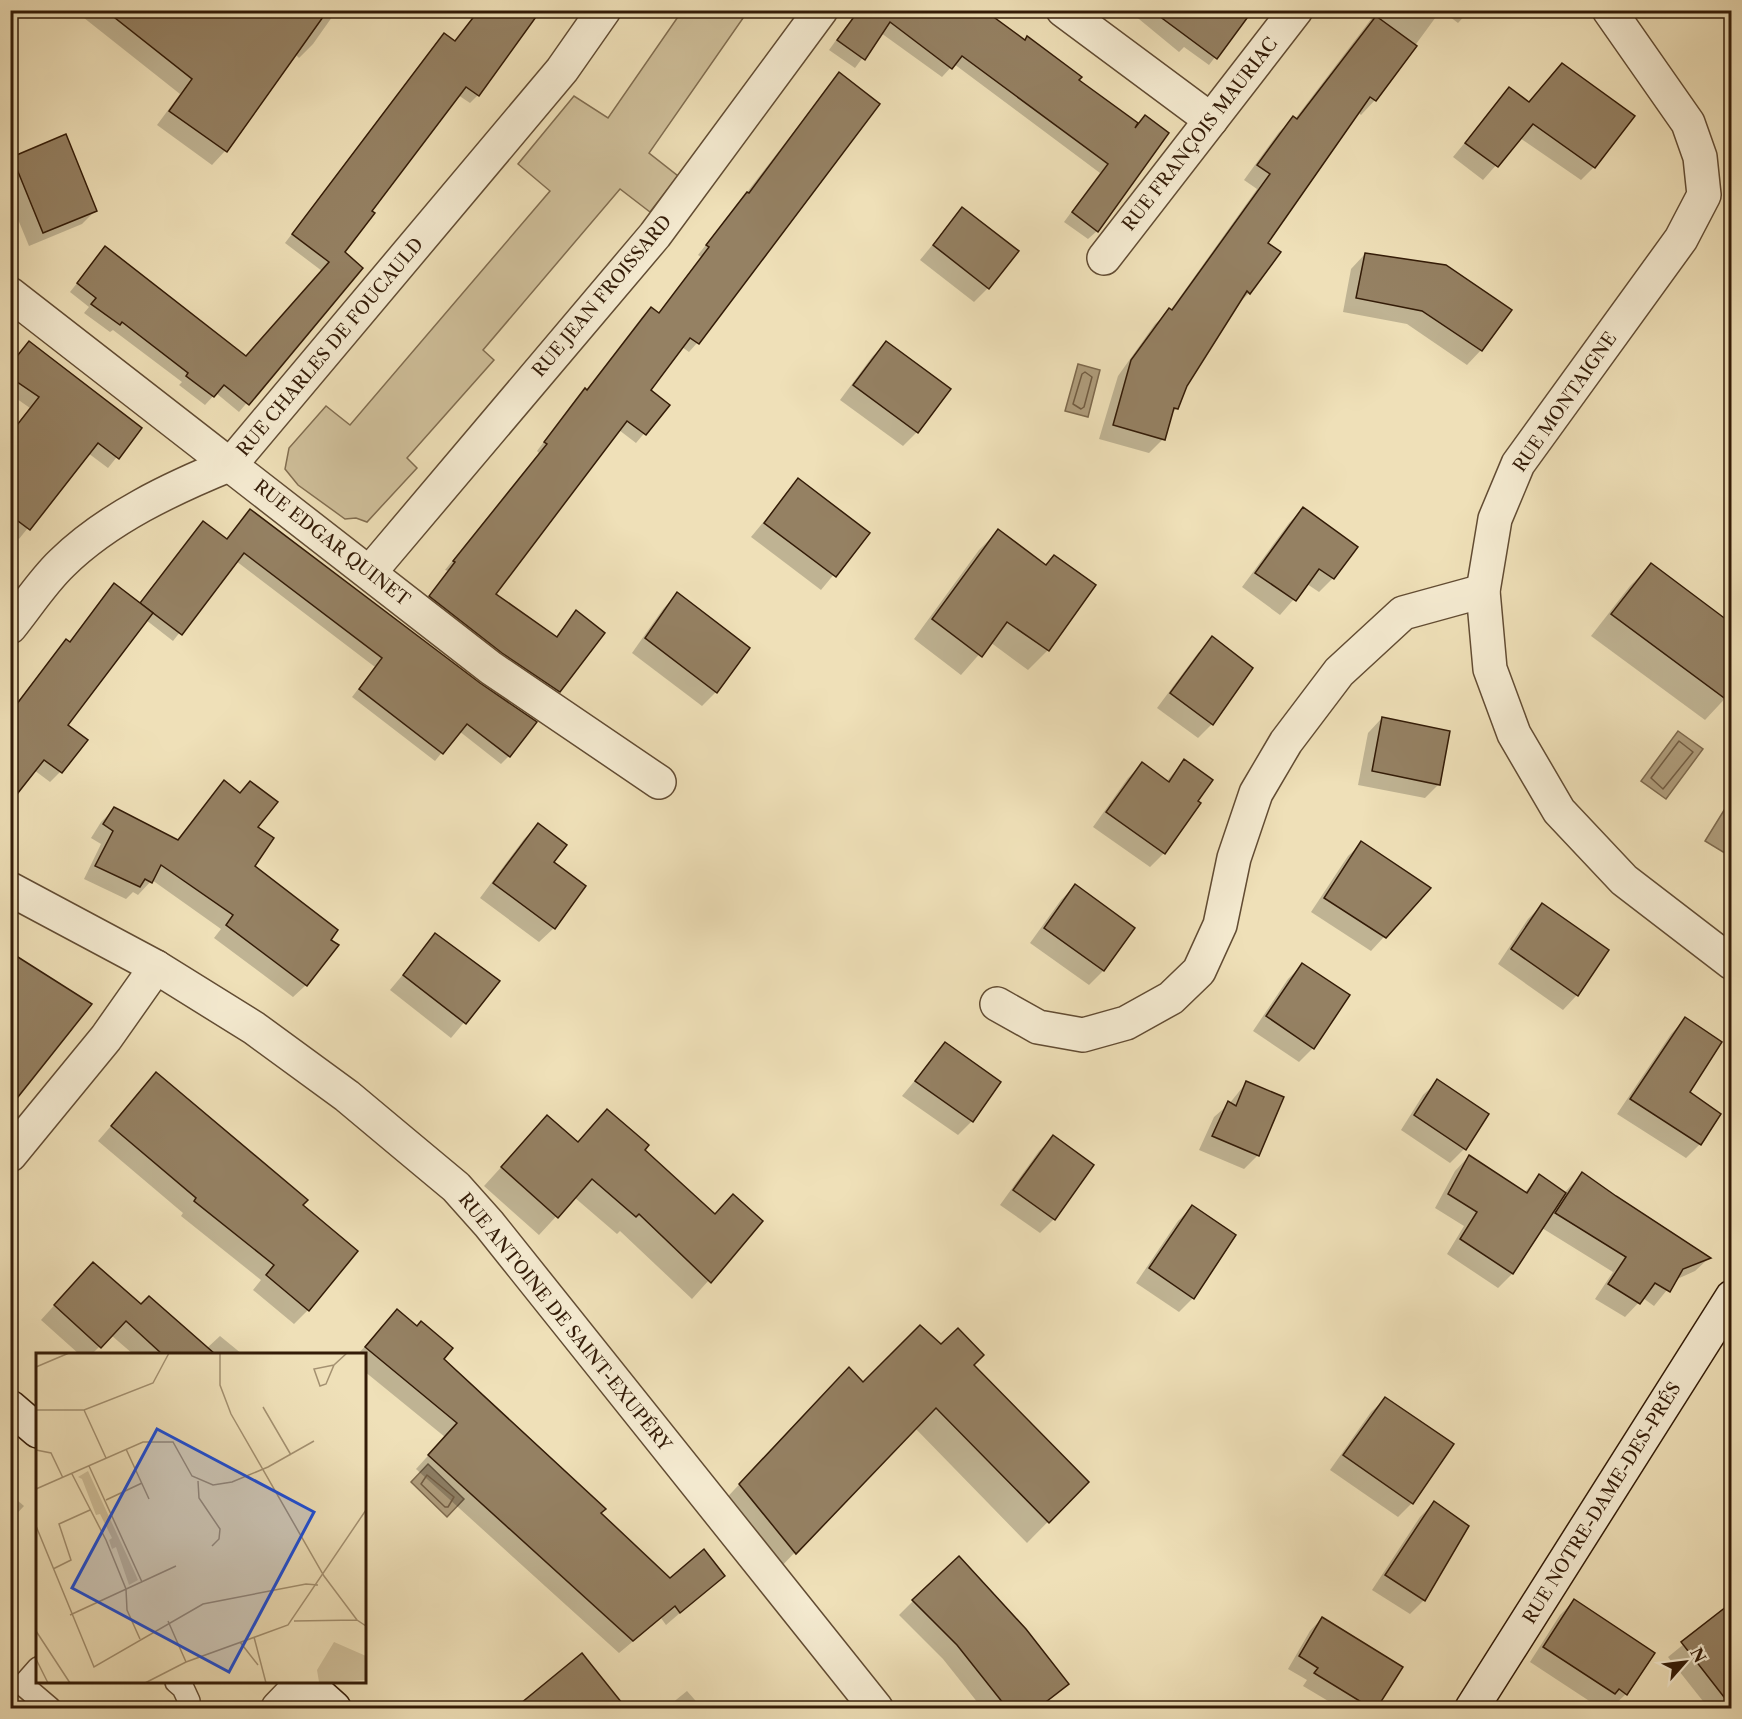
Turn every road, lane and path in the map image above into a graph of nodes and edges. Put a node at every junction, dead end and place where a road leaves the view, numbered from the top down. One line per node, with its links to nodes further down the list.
1 (604, 10): 9 (street, RUE CHARLES DE FOUCAULD)
2 (821, 10): 10 (street, RUE JEAN FROISSARD)
3 (1062, 10): 6 (street)
4 (1296, 10): 6 (street, RUE FRANÇOIS MAURIAC)
5 (1610, 10): 11 (street, RUE MONTAIGNE)
6 (1211, 120): 7 (street, RUE FRANÇOIS MAURIAC)
7 (1104, 258)
8 (10, 294): 9 (street, RUE EDGAR QUINET)
9 (231, 464): 10 (street, RUE EDGAR QUINET); 12 (street, RUE CHARLES DE FOUCAULD)
10 (370, 572): 13 (street, RUE EDGAR QUINET)
11 (1483, 591): 15 (street, RUE MONTAIGNE); 17 (street)
12 (10, 627)
13 (659, 782)
14 (10, 889): 16 (street, RUE ANTOINE DE SAINT-EXUPÉRY)
15 (1731, 963)
16 (156, 967): 18 (street); 30 (street, RUE ANTOINE DE SAINT-EXUPÉRY)
17 (997, 1004)
18 (10, 1155)
19 (1731, 1297): 31 (street, RUE NOTRE-DAME-DES-PRÉS)
20 (10, 1407): 21 (street)
21 (36, 1429)
22 (36, 1670): 26 (lane)
23 (177, 1683): 27 (lane)
24 (303, 1683): 28 (street)
25 (305, 1683): 29 (street)
26 (50, 1708)
27 (187, 1708)
28 (278, 1708)
29 (334, 1708)
30 (876, 1708)
31 (1472, 1708)

